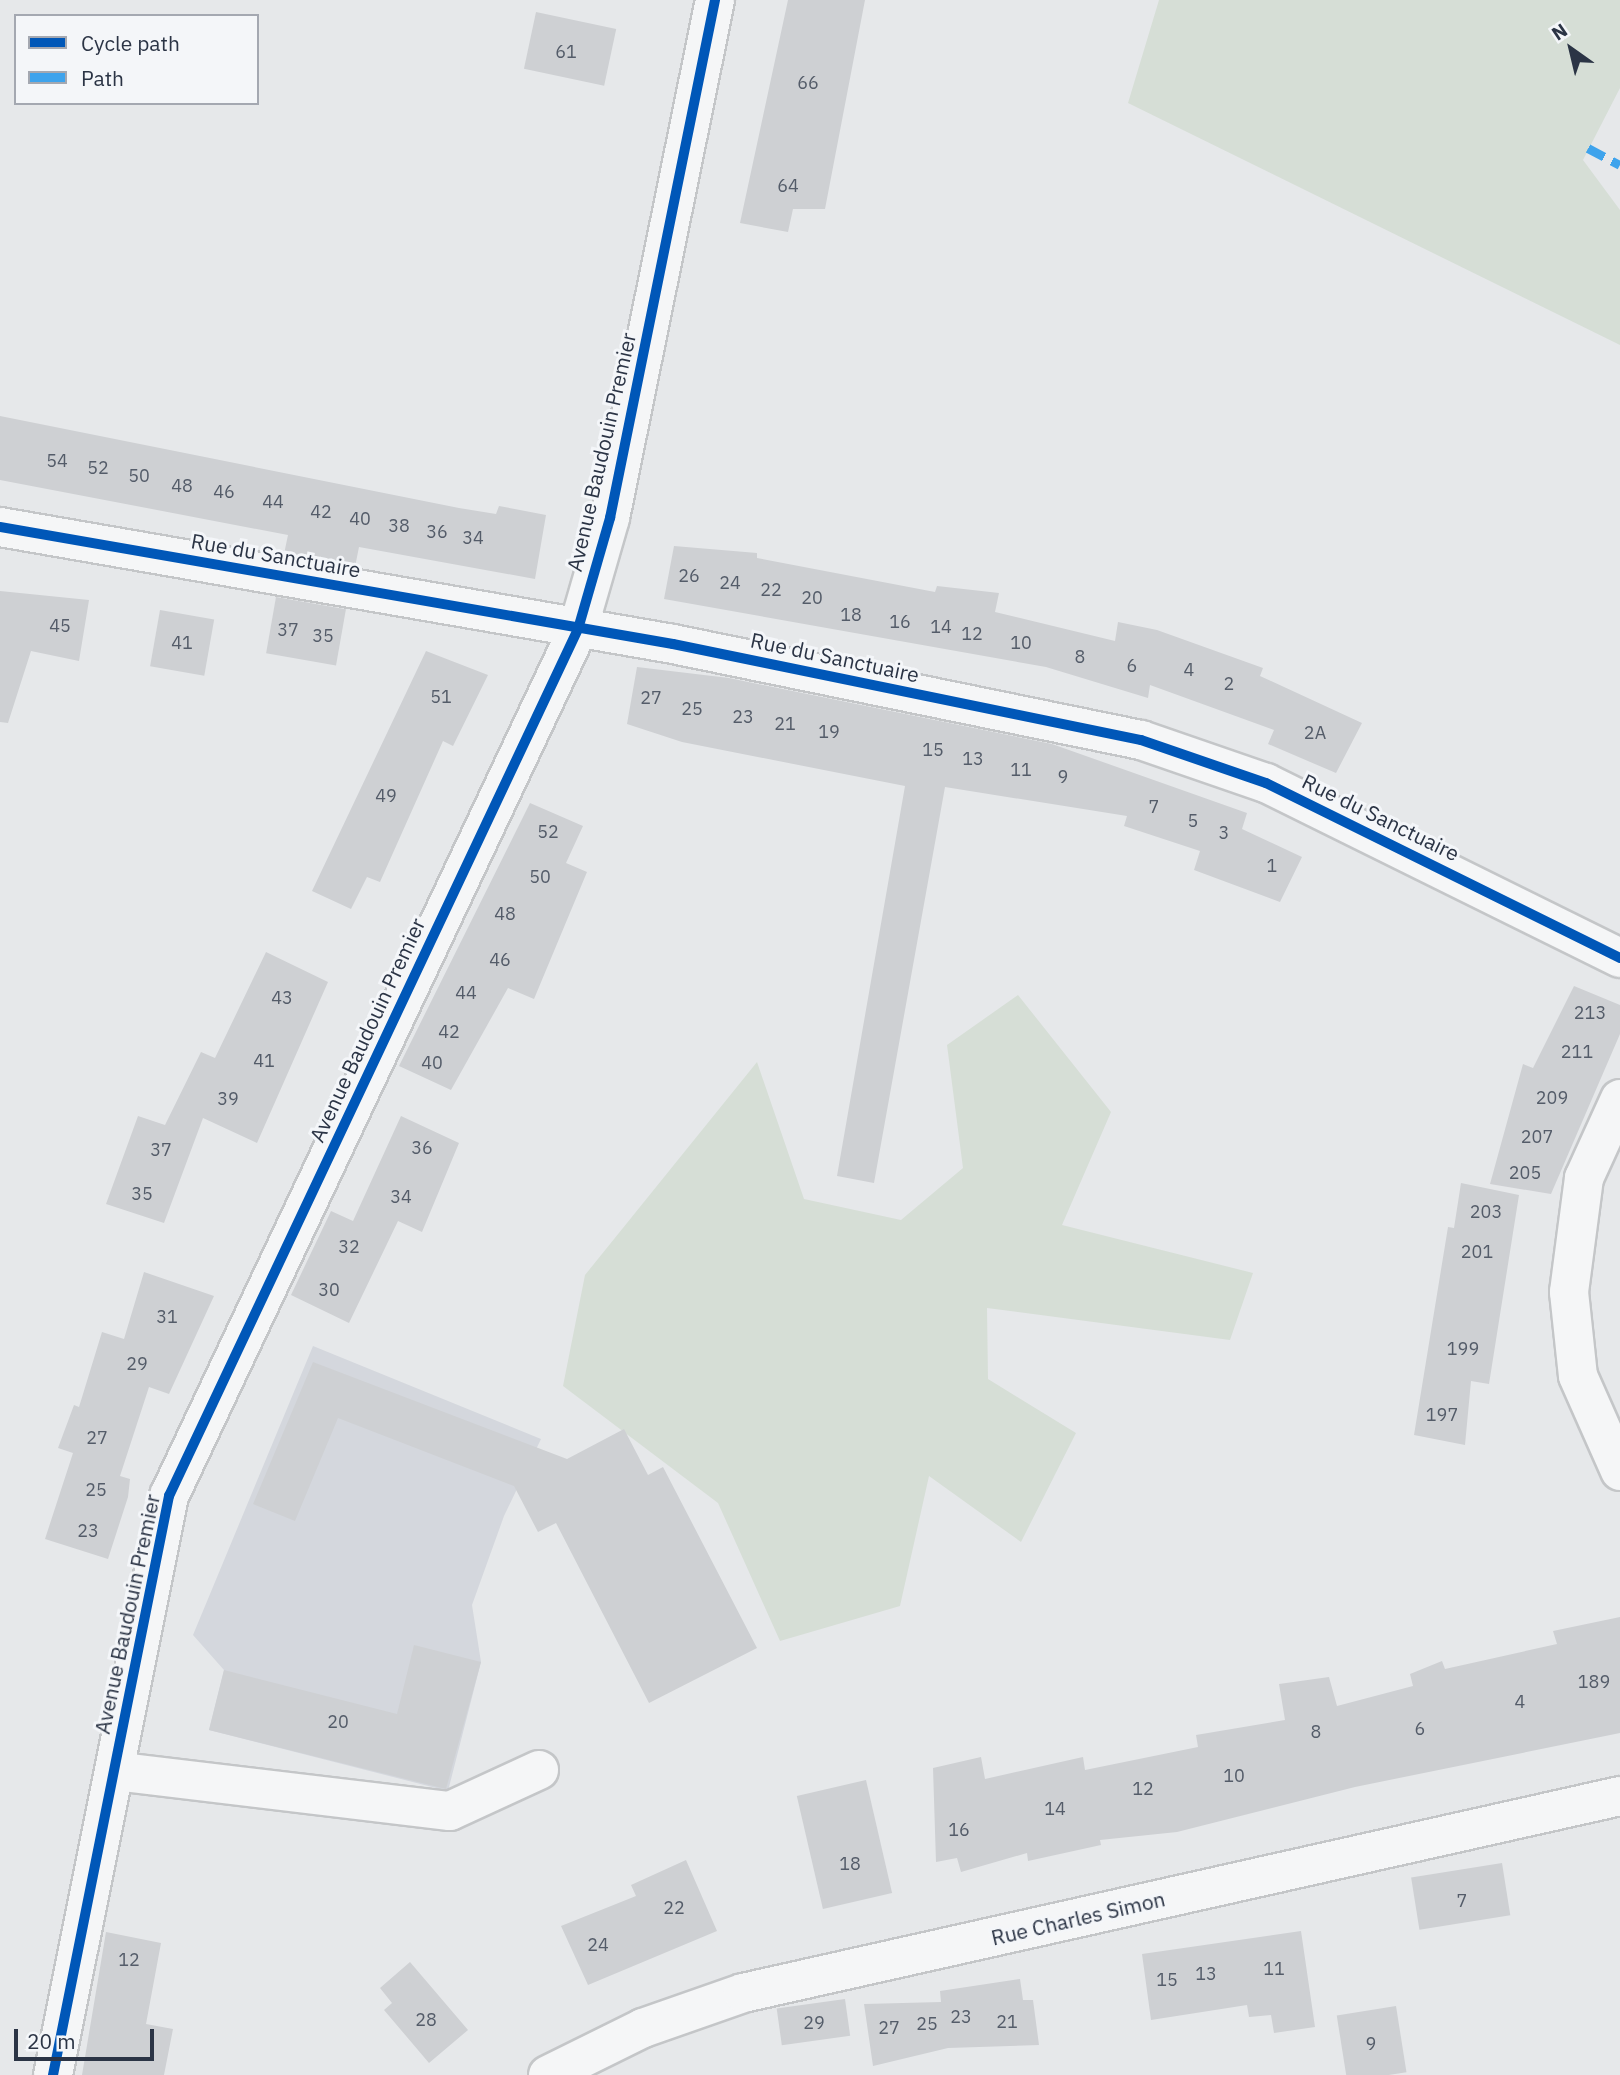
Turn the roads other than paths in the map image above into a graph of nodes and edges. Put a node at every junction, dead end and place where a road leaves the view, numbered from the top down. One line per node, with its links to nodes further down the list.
1 (715, 0): 3 (street, Avenue Baudouin Premier)
2 (0, 527): 3 (street, Rue du Sanctuaire)
3 (578, 629): 4 (street, Rue du Sanctuaire); 8 (street, Avenue Baudouin Premier)
4 (1620, 958)
5 (1620, 1099): 6 (street)
6 (1620, 1471)
7 (538, 1770): 8 (street)
8 (114, 1771): 10 (street, Avenue Baudouin Premier)
9 (1620, 1796): 11 (street, Rue Charles Simon)
10 (53, 2075)
11 (548, 2075)

